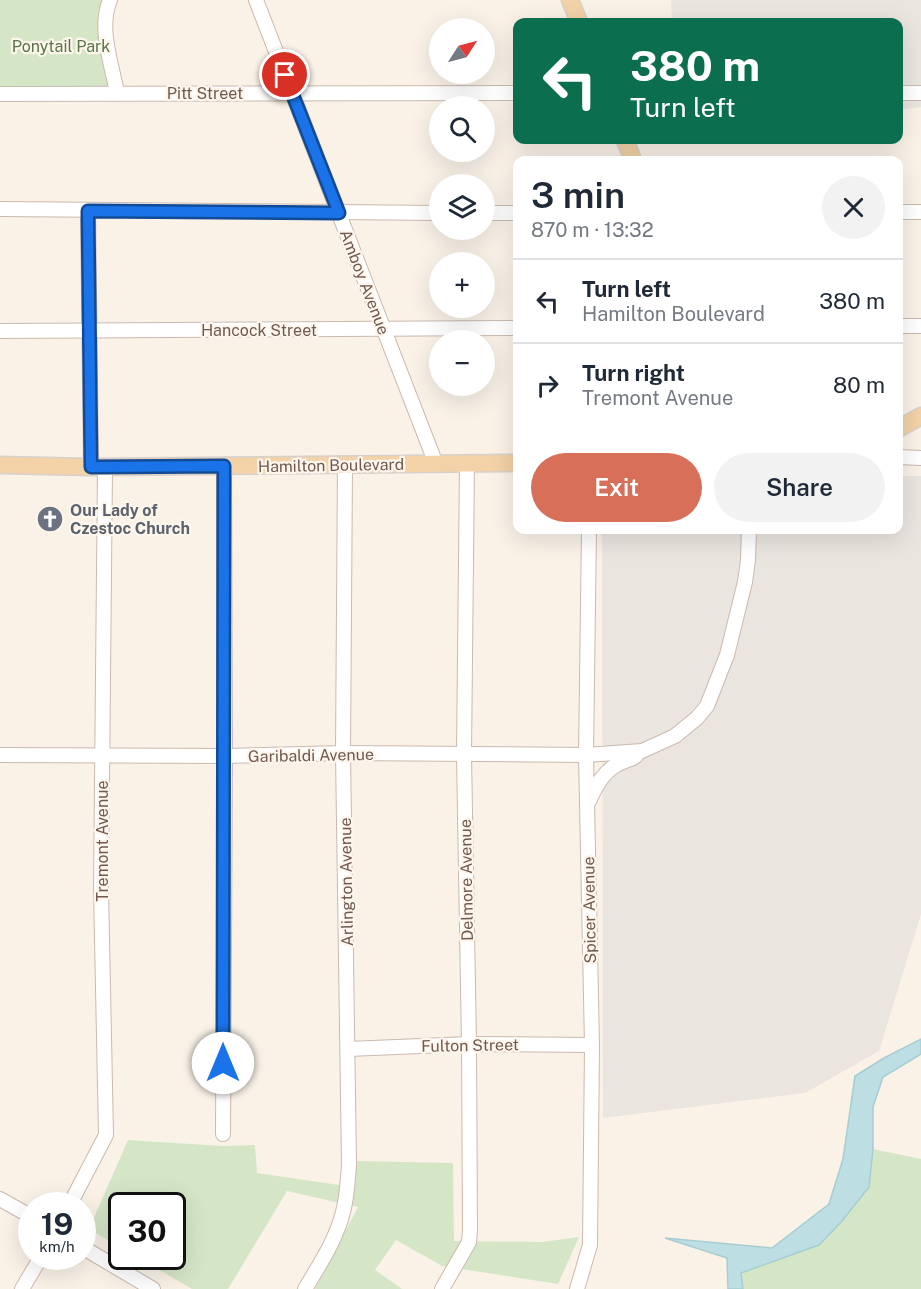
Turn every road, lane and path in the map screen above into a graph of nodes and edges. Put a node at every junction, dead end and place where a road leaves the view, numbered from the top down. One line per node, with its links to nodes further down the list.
1 (110, 0): 5 (street)
2 (256, 0): 6 (street, Amboy Avenue)
3 (570, 0): 4 (main road)
4 (577, 18)
5 (117, 93): 6 (street, Pitt Street); 10 (street, Pitt Street)
6 (292, 93): 7 (street, Pitt Street); 15 (street, Amboy Avenue)
7 (513, 93)
8 (903, 93): 9 (street)
9 (921, 93)
10 (0, 94)
11 (0, 209): 12 (street)
12 (88, 211): 15 (street); 24 (street, Tremont Avenue)
13 (903, 212): 14 (street)
14 (921, 212)
15 (339, 213): 16 (street); 22 (street, Amboy Avenue)
16 (429, 213)
17 (495, 213): 18 (street)
18 (513, 213)
19 (903, 326): 20 (street)
20 (921, 326)
21 (513, 328): 22 (street, Hancock Street)
22 (383, 329): 24 (street, Hancock Street); 30 (street, Amboy Avenue)
23 (0, 331): 24 (street, Hancock Street)
24 (91, 331): 35 (street, Tremont Avenue)
25 (921, 416): 26 (main road)
26 (903, 426)
27 (903, 457): 28 (street)
28 (921, 458)
29 (513, 463): 31 (main road, Hamilton Boulevard)
30 (436, 464): 31 (main road, Hamilton Boulevard); 33 (main road, Hamilton Boulevard)
31 (467, 464): 42 (street, Delmore Avenue)
32 (0, 465): 35 (main road, Hamilton Boulevard)
33 (345, 465): 34 (main road, Hamilton Boulevard); 39 (street, Arlington Avenue)
34 (224, 466): 35 (main road, Hamilton Boulevard); 44 (street)
35 (98, 467): 41 (street, Tremont Avenue)
36 (589, 534): 43 (street, Spicer Avenue)
37 (749, 534): 38 (street)
38 (642, 751): 43 (street, Garibaldi Avenue); 45 (street)
39 (343, 753): 42 (street, Garibaldi Avenue); 44 (street, Garibaldi Avenue); 48 (street, Arlington Avenue)
40 (0, 755): 41 (street, Garibaldi Avenue)
41 (102, 755): 44 (street, Garibaldi Avenue); 50 (street, Tremont Avenue)
42 (464, 755): 43 (street, Garibaldi Avenue); 46 (street, Delmore Avenue)
43 (586, 755): 45 (street, Spicer Avenue)
44 (225, 756): 49 (street)
45 (587, 806): 47 (street, Spicer Avenue)
46 (469, 1044): 47 (street, Fulton Street); 48 (street, Fulton Street); 58 (street, Delmore Avenue)
47 (592, 1045): 59 (street, Spicer Avenue)
48 (348, 1049): 57 (street, Arlington Avenue)
49 (223, 1134)
50 (76, 1192)
51 (0, 1199): 52 (street)
52 (18, 1209)
53 (96, 1255): 56 (street)
54 (33, 1270): 55 (street)
55 (22, 1289)
56 (153, 1289)
57 (305, 1289)
58 (442, 1289)
59 (577, 1289)

